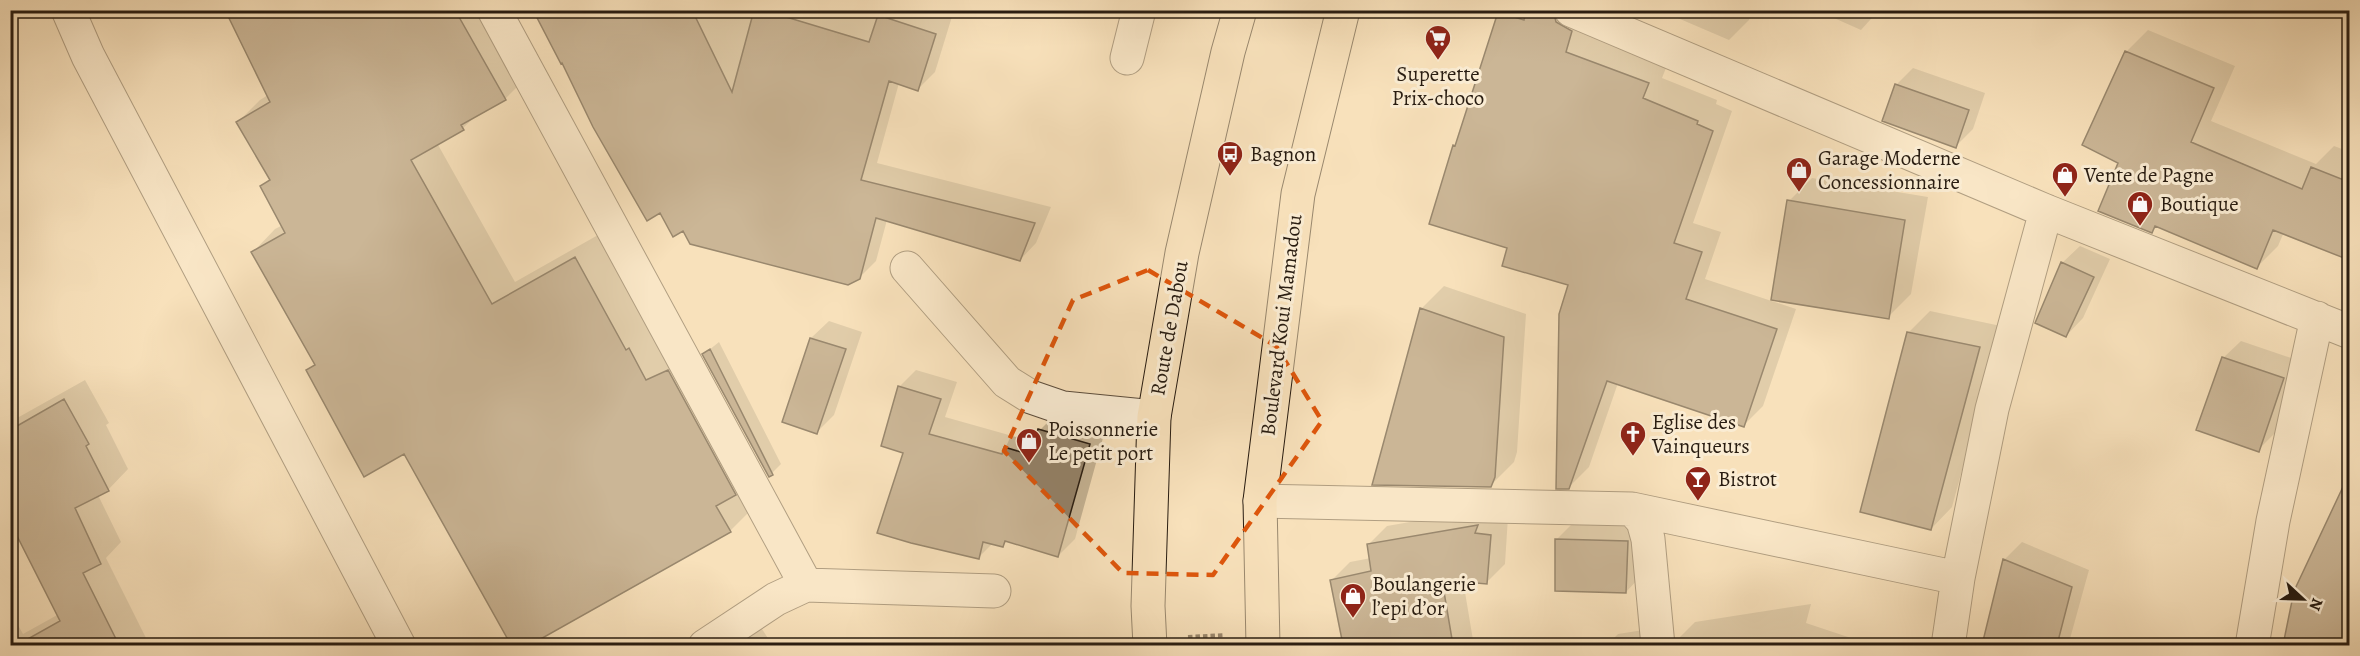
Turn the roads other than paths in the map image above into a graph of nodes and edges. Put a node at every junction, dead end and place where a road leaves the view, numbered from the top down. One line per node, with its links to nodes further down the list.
1 (68, 10): 20 (street)
2 (494, 10): 16 (street)
3 (1139, 10): 7 (street)
4 (1240, 10): 12 (main road, Route de Dabou)
5 (1343, 10): 13 (main road, Boulevard Koui Mamadou)
6 (1571, 10): 8 (street)
7 (1127, 58)
8 (2046, 211): 10 (street); 15 (street)
9 (907, 268): 12 (street)
10 (2317, 318): 11 (street); 24 (street)
11 (2349, 332)
12 (1154, 417): 19 (main road, Route de Dabou)
13 (1260, 501): 14 (street); 18 (main road, Boulevard Koui Mamadou)
14 (1632, 509): 15 (street); 22 (street)
15 (1958, 578): 23 (street)
16 (806, 585): 17 (street); 21 (street)
17 (994, 591)
18 (1262, 639)
19 (1150, 643)
20 (399, 645)
21 (705, 645)
22 (1658, 645)
23 (1948, 645)
24 (2252, 645)

